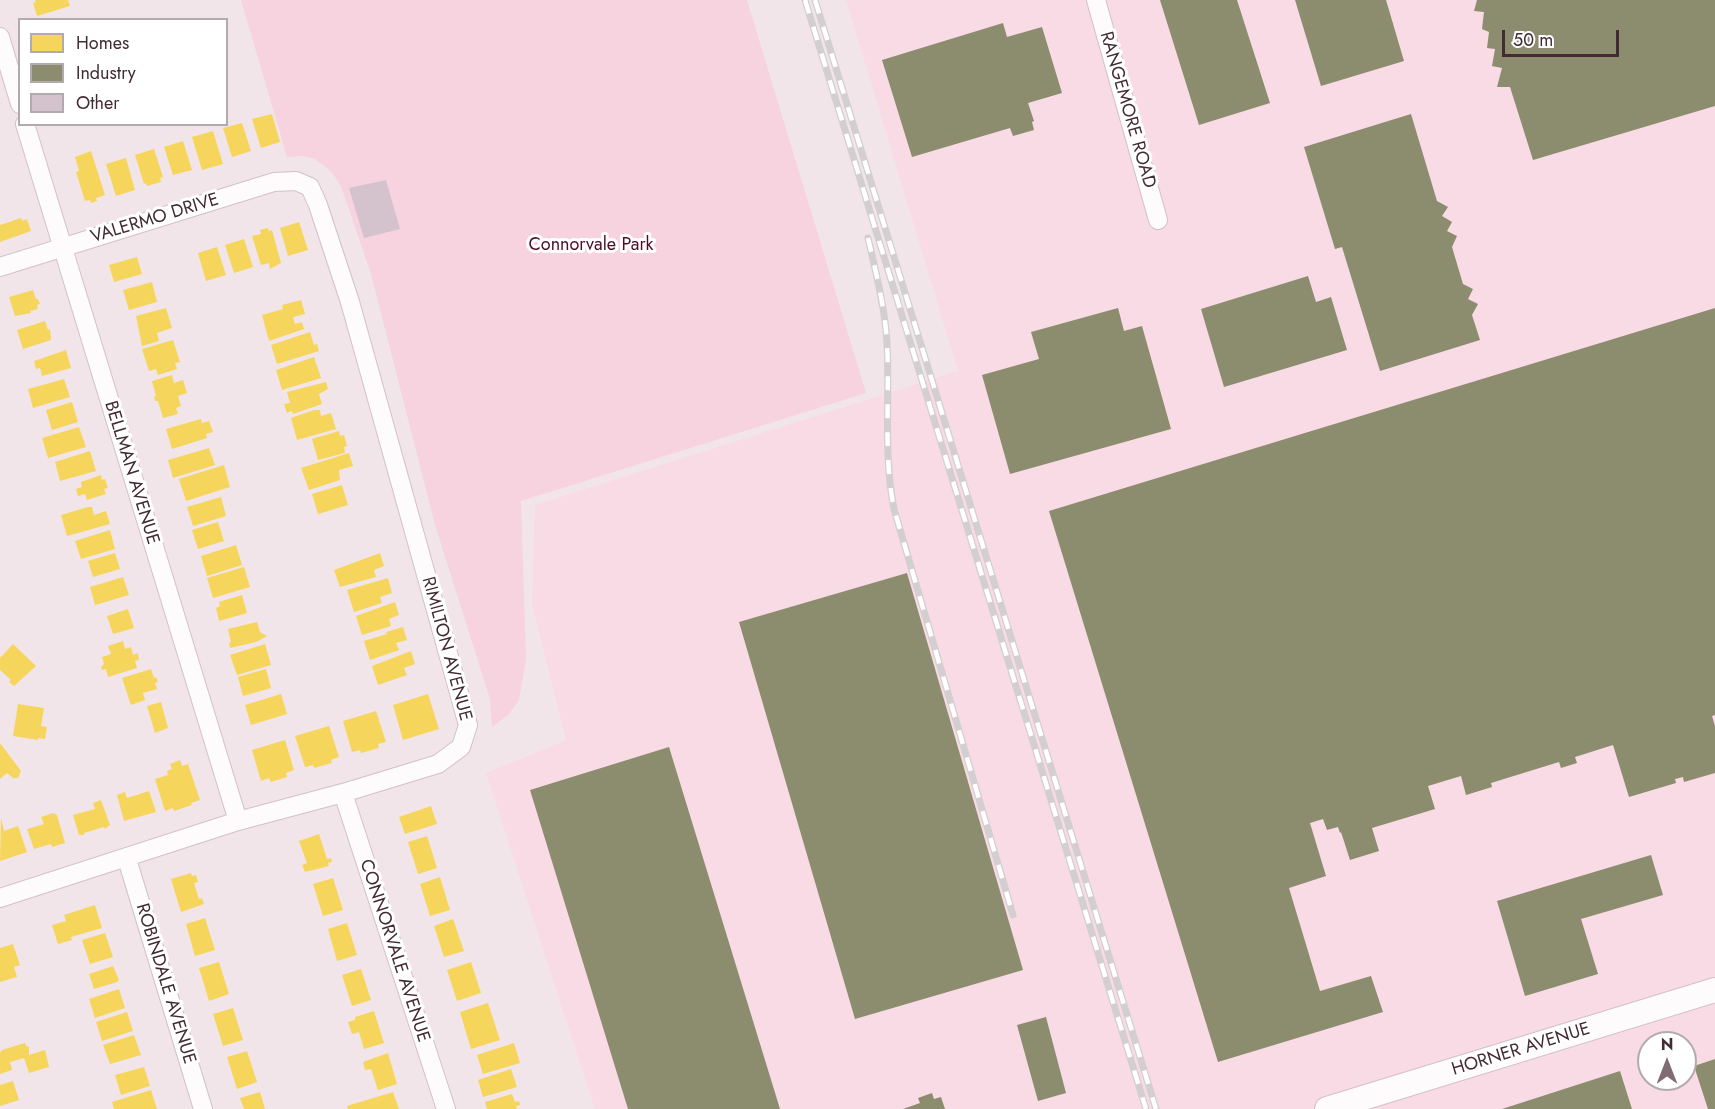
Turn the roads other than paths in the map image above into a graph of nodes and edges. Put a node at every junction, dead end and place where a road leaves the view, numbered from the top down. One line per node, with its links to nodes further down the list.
1 (1096, 0): 6 (street, RANGEMORE ROAD)
2 (0, 37): 3 (street)
3 (18, 97)
4 (27, 126): 7 (street, BELLMAN AVENUE)
5 (310, 187): 7 (street, VALERMO DRIVE); 9 (street, RIMILTON AVENUE)
6 (1158, 220)
7 (62, 249): 8 (street, VALERMO DRIVE); 10 (street, BELLMAN AVENUE)
8 (0, 267)
9 (343, 793): 10 (street, RIMILTON AVENUE); 15 (street, CONNORVALE AVENUE)
10 (238, 821): 11 (street, RIMILTON AVENUE)
11 (127, 859): 12 (street, RIMILTON AVENUE); 14 (street, ROBINDALE AVENUE)
12 (0, 898)
13 (1715, 990): 16 (main road, HORNER AVENUE)
14 (203, 1109)
15 (446, 1109)
16 (1328, 1109)

